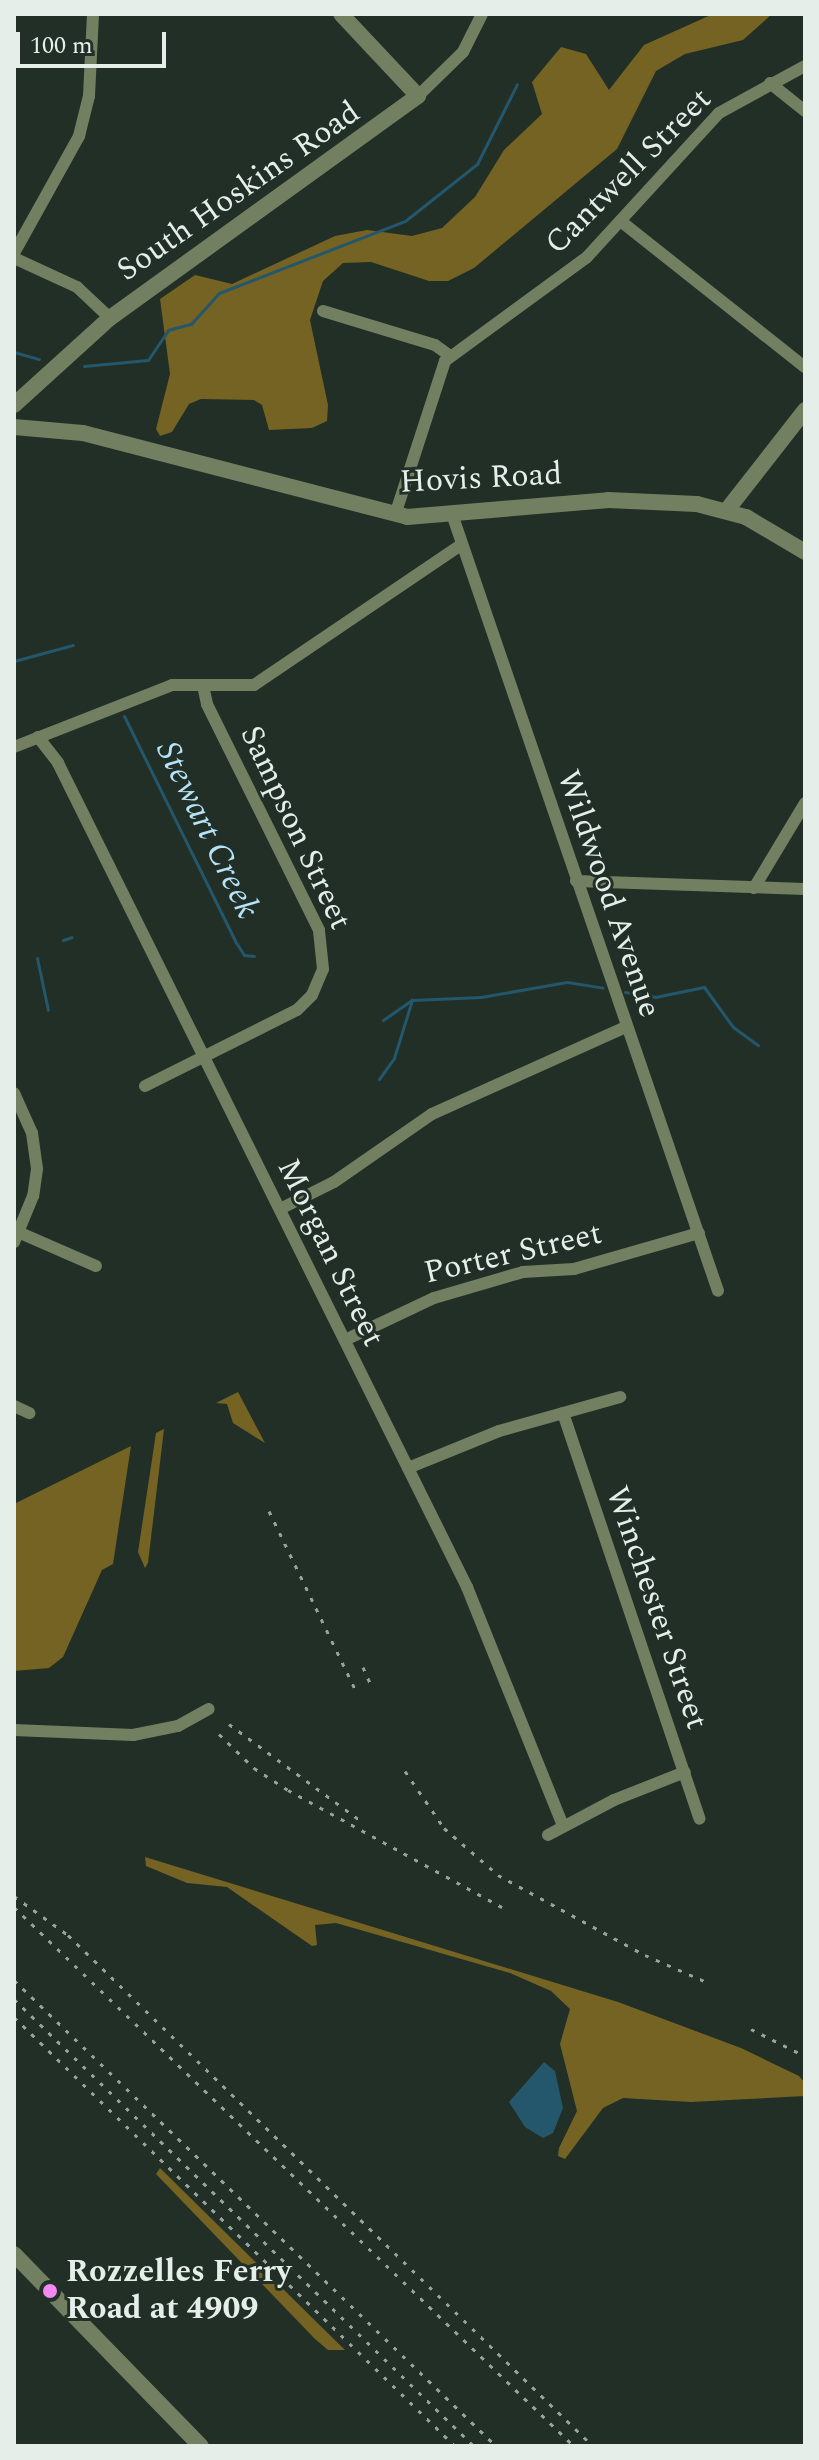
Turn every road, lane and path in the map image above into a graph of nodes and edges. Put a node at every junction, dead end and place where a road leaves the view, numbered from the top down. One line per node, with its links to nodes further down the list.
1 (93, 14): 9 (street)
2 (341, 14): 6 (street)
3 (482, 14): 6 (street, South Hoskins Road)
4 (805, 66): 5 (street, Cantwell Street)
5 (770, 83): 7 (street); 8 (street, Cantwell Street)
6 (418, 96): 11 (street, South Hoskins Road)
7 (805, 111)
8 (623, 223): 12 (street, Cantwell Street); 13 (street)
9 (14, 256): 11 (street)
10 (323, 311): 12 (street)
11 (110, 318): 14 (street, South Hoskins Road)
12 (450, 356): 19 (street)
13 (805, 367)
14 (14, 405)
15 (805, 410): 17 (street)
16 (14, 427): 19 (street, Hovis Road)
17 (727, 510): 18 (street, Hovis Road); 21 (street, Hovis Road)
18 (452, 514): 19 (street, Hovis Road); 20 (street, Wildwood Avenue)
19 (395, 515)
20 (459, 546): 22 (street); 26 (street, Wildwood Avenue)
21 (805, 552)
22 (203, 685): 23 (street); 30 (street, Sampson Street)
23 (38, 737): 24 (street); 30 (street, Morgan Street)
24 (14, 747)
25 (805, 803): 27 (street)
26 (576, 881): 27 (street); 29 (street, Wildwood Avenue)
27 (754, 888): 28 (street)
28 (805, 889)
29 (626, 1027): 33 (street); 34 (street, Wildwood Avenue)
30 (203, 1057): 31 (street, Sampson Street); 33 (street, Morgan Street)
31 (145, 1086)
32 (14, 1093): 35 (street)
33 (280, 1209): 38 (street, Morgan Street)
34 (699, 1233): 37 (street, Wildwood Avenue); 38 (street, Porter Street)
35 (16, 1237): 36 (street)
36 (96, 1266)
37 (718, 1291)
38 (345, 1340): 43 (street, Morgan Street)
39 (620, 1397): 42 (street)
40 (14, 1406): 41 (street)
41 (29, 1413)
42 (563, 1413): 43 (street); 46 (street, Winchester Street)
43 (408, 1468): 48 (street, Morgan Street)
44 (206, 1711): 45 (street)
45 (14, 1730)
46 (685, 1772): 47 (street, Winchester Street); 48 (street)
47 (700, 1819)
48 (563, 1826): 49 (street)
49 (548, 1835)
50 (14, 2254): 51 (street)
51 (201, 2446)

